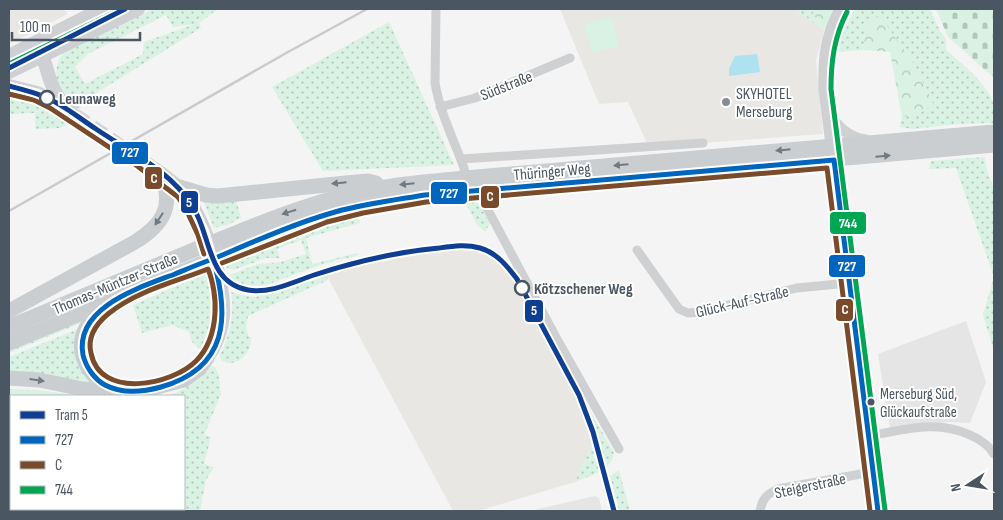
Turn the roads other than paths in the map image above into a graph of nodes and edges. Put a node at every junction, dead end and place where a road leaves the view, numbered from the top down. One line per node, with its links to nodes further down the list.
1 (102, 9): 5 (main road)
2 (138, 9): 7 (main road)
3 (436, 9): 11 (street)
4 (840, 9): 12 (street)
5 (36, 42): 6 (main road); 7 (main road)
6 (9, 56)
7 (42, 56): 9 (main road); 10 (main road)
8 (570, 58): 11 (street, Südstraße)
9 (9, 72)
10 (9, 86)
11 (440, 107): 20 (street)
12 (826, 109): 14 (street); 18 (street)
13 (994, 132): 14 (main road)
14 (873, 142): 18 (main road)
15 (703, 143): 17 (street, Thüringer Weg)
16 (994, 145): 18 (main road, one-way to 16)
17 (662, 153): 18 (main road, Thüringer Weg, one-way to 17); 20 (street, Thüringer Weg); 22 (main road, Thüringer Weg, one-way to 22)
18 (833, 153): 25 (main road, Thüringer Weg); 29 (street)
19 (140, 159): 21 (main road)
20 (461, 159): 22 (street)
21 (161, 174): 23 (main road); 31 (main road, one-way to 31)
22 (465, 178): 24 (main road, Thüringer Weg, one-way to 24)
23 (176, 186): 24 (main road, one-way to 23); 34 (main road)
24 (387, 186): 26 (main road, Thüringer Weg, one-way to 26)
25 (480, 191): 26 (main road, Thüringer Weg); 38 (street)
26 (224, 246): 28 (main road, Thomas-Müntzer-Straße, bridge)
27 (637, 250): 29 (street, Glück-Auf-Straße)
28 (199, 256): 30 (main road, Thomas-Müntzer-Straße); 32 (main road, Thomas-Müntzer-Straße)
29 (849, 284): 37 (street)
30 (121, 295): 33 (main road, Thomas-Müntzer-Straße); 36 (main road)
31 (9, 311)
32 (9, 327)
33 (9, 343)
34 (207, 358): 36 (main road)
35 (9, 378): 36 (main road, one-way to 36)
36 (119, 391)
37 (868, 436): 39 (street); 40 (street)
38 (618, 449)
39 (994, 454)
40 (872, 472): 41 (street, Steigerstraße); 42 (street)
41 (760, 511)
42 (878, 511)

